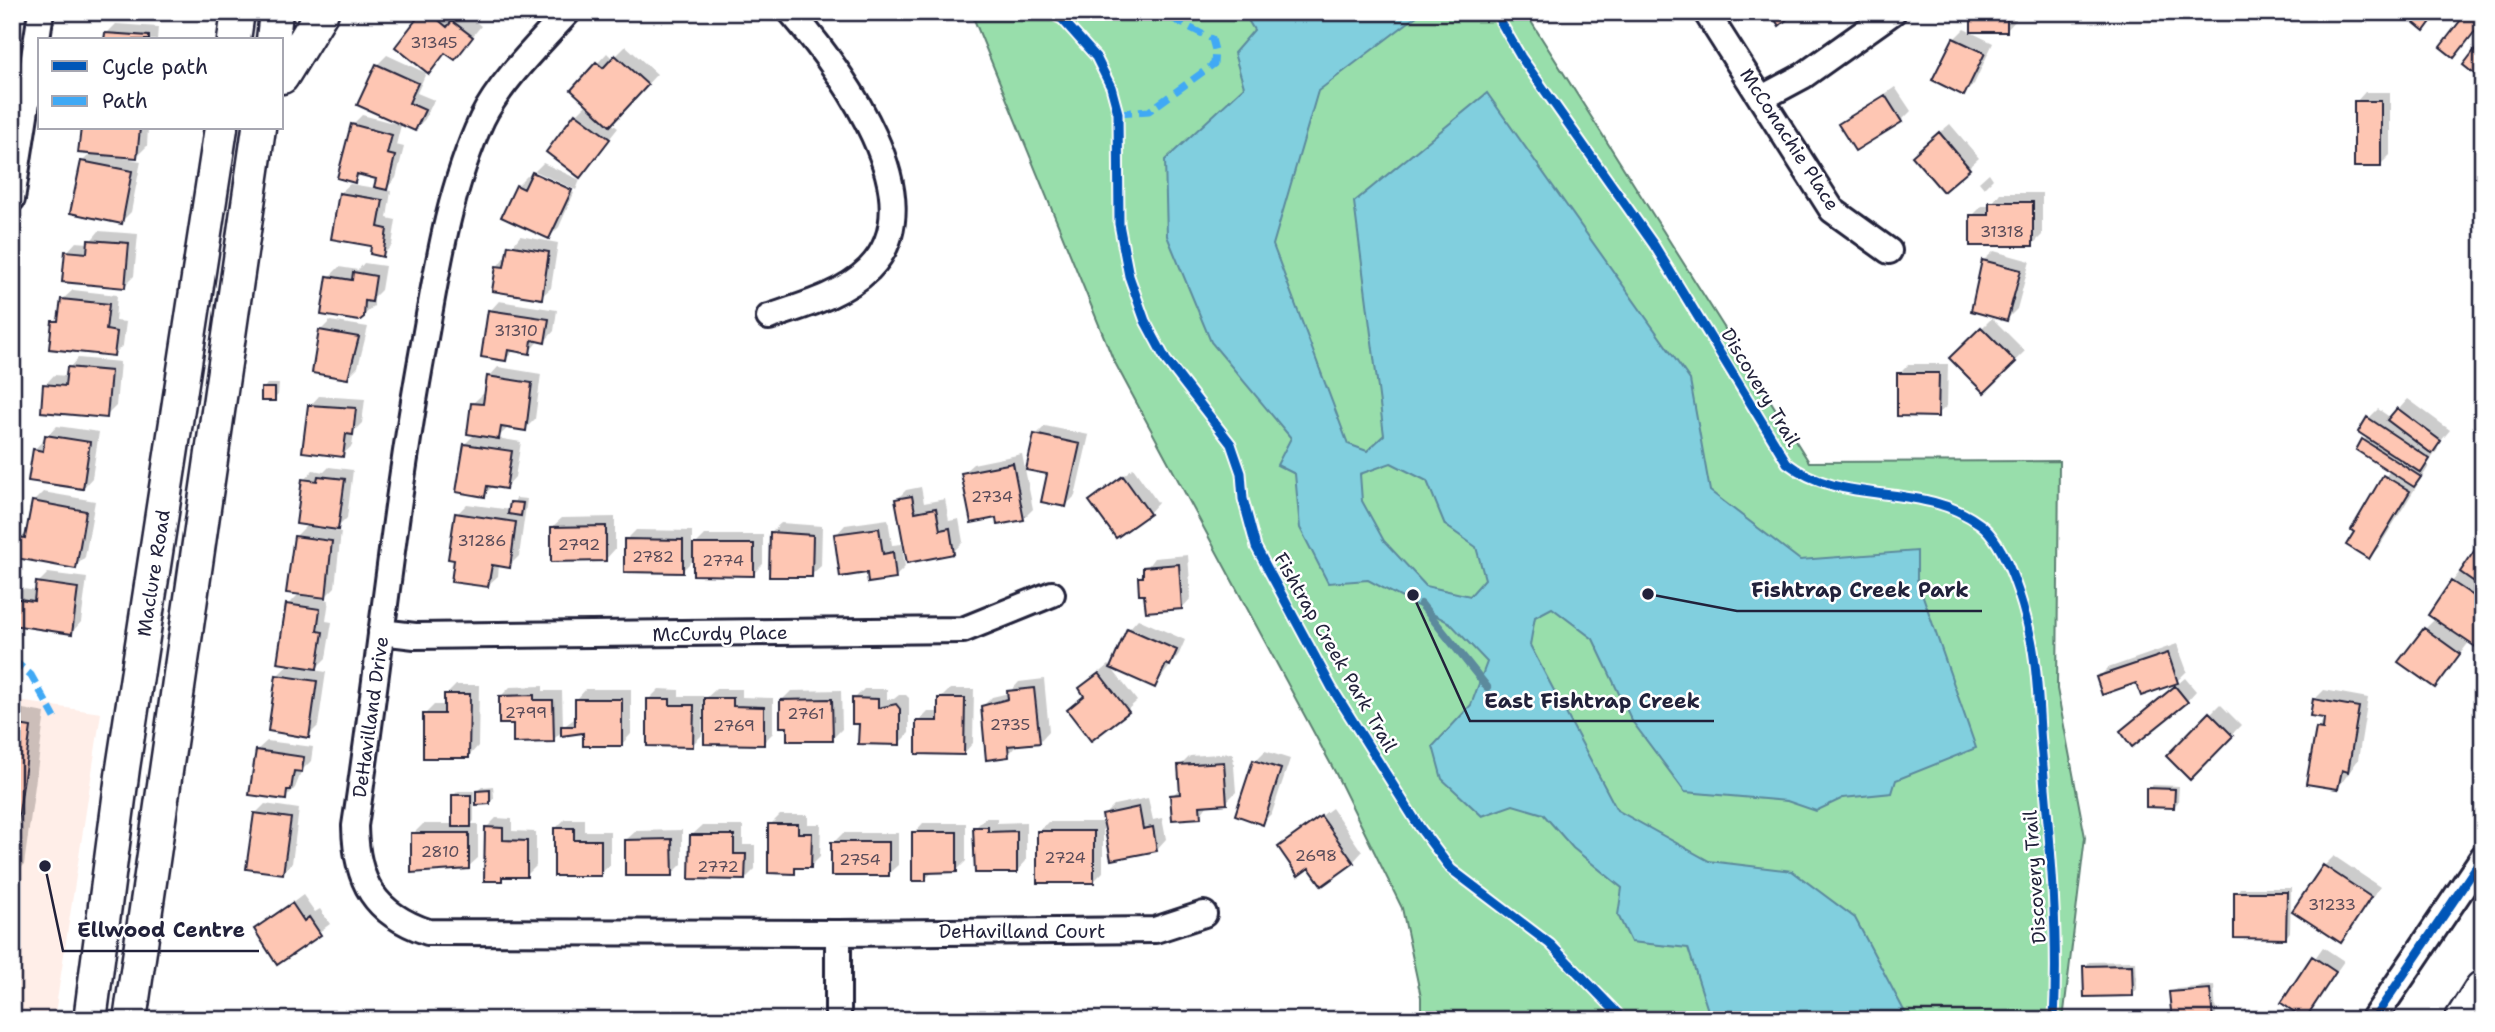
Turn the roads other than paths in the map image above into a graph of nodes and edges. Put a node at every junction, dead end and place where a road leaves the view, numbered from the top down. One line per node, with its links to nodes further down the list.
1 (41, 12): 15 (street)
2 (238, 12): 9 (main road)
3 (276, 12): 10 (main road)
4 (322, 12): 11 (main road)
5 (568, 12): 19 (street, DeHavilland Drive)
6 (791, 12): 17 (street)
7 (1706, 12): 12 (street, McConachie Place)
8 (1894, 12): 12 (street)
9 (234, 38)
10 (273, 38)
11 (284, 74)
12 (1762, 98): 16 (street, McConachie Place)
13 (221, 130): 24 (main road, Maclure Road)
14 (260, 130): 25 (main road)
15 (12, 199)
16 (1889, 251)
17 (769, 317)
18 (1052, 594): 19 (street, McCurdy Place)
19 (382, 632): 22 (street, DeHavilland Drive)
20 (2483, 858): 27 (street)
21 (1204, 914): 22 (street, DeHavilland Court)
22 (838, 933): 26 (street)
23 (2483, 990): 28 (highway)
24 (90, 1020)
25 (130, 1020)
26 (838, 1020)
27 (2373, 1020)
28 (2464, 1020)

